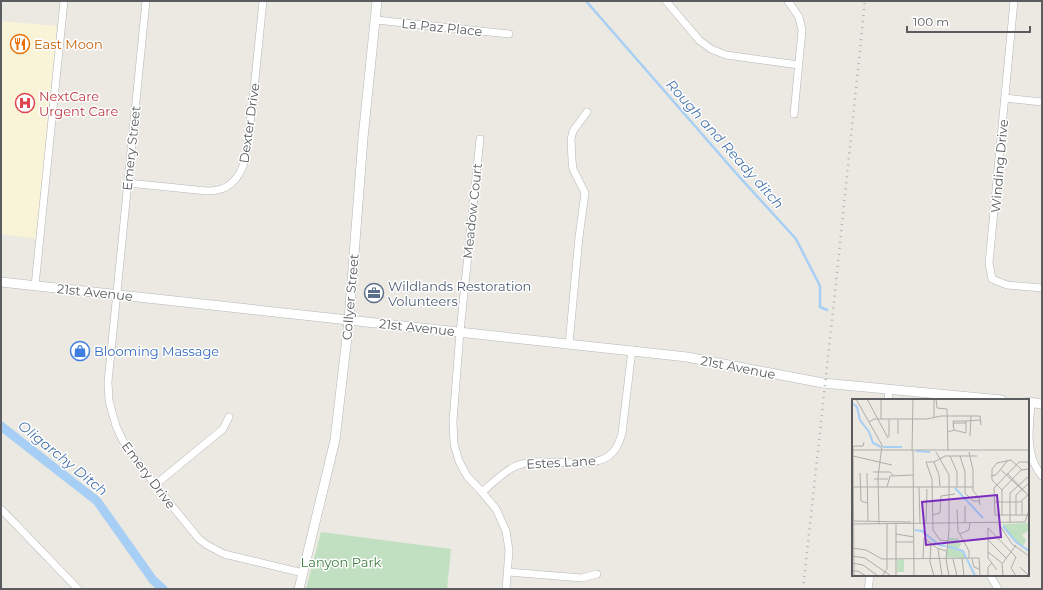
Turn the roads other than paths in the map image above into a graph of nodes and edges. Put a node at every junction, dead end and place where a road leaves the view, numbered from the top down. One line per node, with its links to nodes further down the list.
1 (64, 1): 18 (street)
2 (146, 1): 16 (street, Emery Street)
3 (263, 1): 16 (street, Dexter Drive)
4 (377, 1): 8 (street, Collyer Street)
5 (666, 1): 10 (street)
6 (788, 1): 10 (street)
7 (1014, 1): 11 (street, Winding Drive)
8 (376, 20): 9 (street, La Paz Place); 21 (street, Collyer Street)
9 (509, 34)
10 (799, 65): 14 (street)
11 (1005, 98): 12 (street); 19 (street, Winding Drive)
12 (1042, 102)
13 (587, 112): 23 (street)
14 (794, 114)
15 (480, 139): 22 (street, Meadow Court)
16 (128, 183): 20 (street, Emery Street)
17 (1, 282): 18 (street, 21st Avenue)
18 (35, 286): 20 (street, 21st Avenue)
19 (1042, 288)
20 (117, 295): 21 (street, 21st Avenue); 32 (street, Emery Drive)
21 (349, 320): 22 (street, 21st Avenue); 36 (street, Collyer Street)
22 (460, 332): 23 (street, 21st Avenue); 33 (street, Meadow Court)
23 (569, 344): 24 (street, 21st Avenue)
24 (632, 350): 25 (street, 21st Avenue); 33 (street, Estes Lane)
25 (889, 390): 26 (street); 27 (street, 21st Avenue)
26 (888, 399)
27 (991, 399)
28 (1029, 402): 29 (street); 31 (street)
29 (1042, 404)
30 (229, 417): 32 (street)
31 (1042, 476)
32 (155, 485): 36 (street, Emery Drive)
33 (482, 492): 35 (street, Meadow Court)
34 (1, 509): 40 (street)
35 (507, 572): 37 (street); 42 (street, Meadow Court)
36 (303, 573): 41 (street, Collyer Street)
37 (597, 574)
38 (870, 576): 43 (street)
39 (991, 576): 44 (street)
40 (75, 588)
41 (299, 589)
42 (506, 589)
43 (868, 589)
44 (998, 589)

